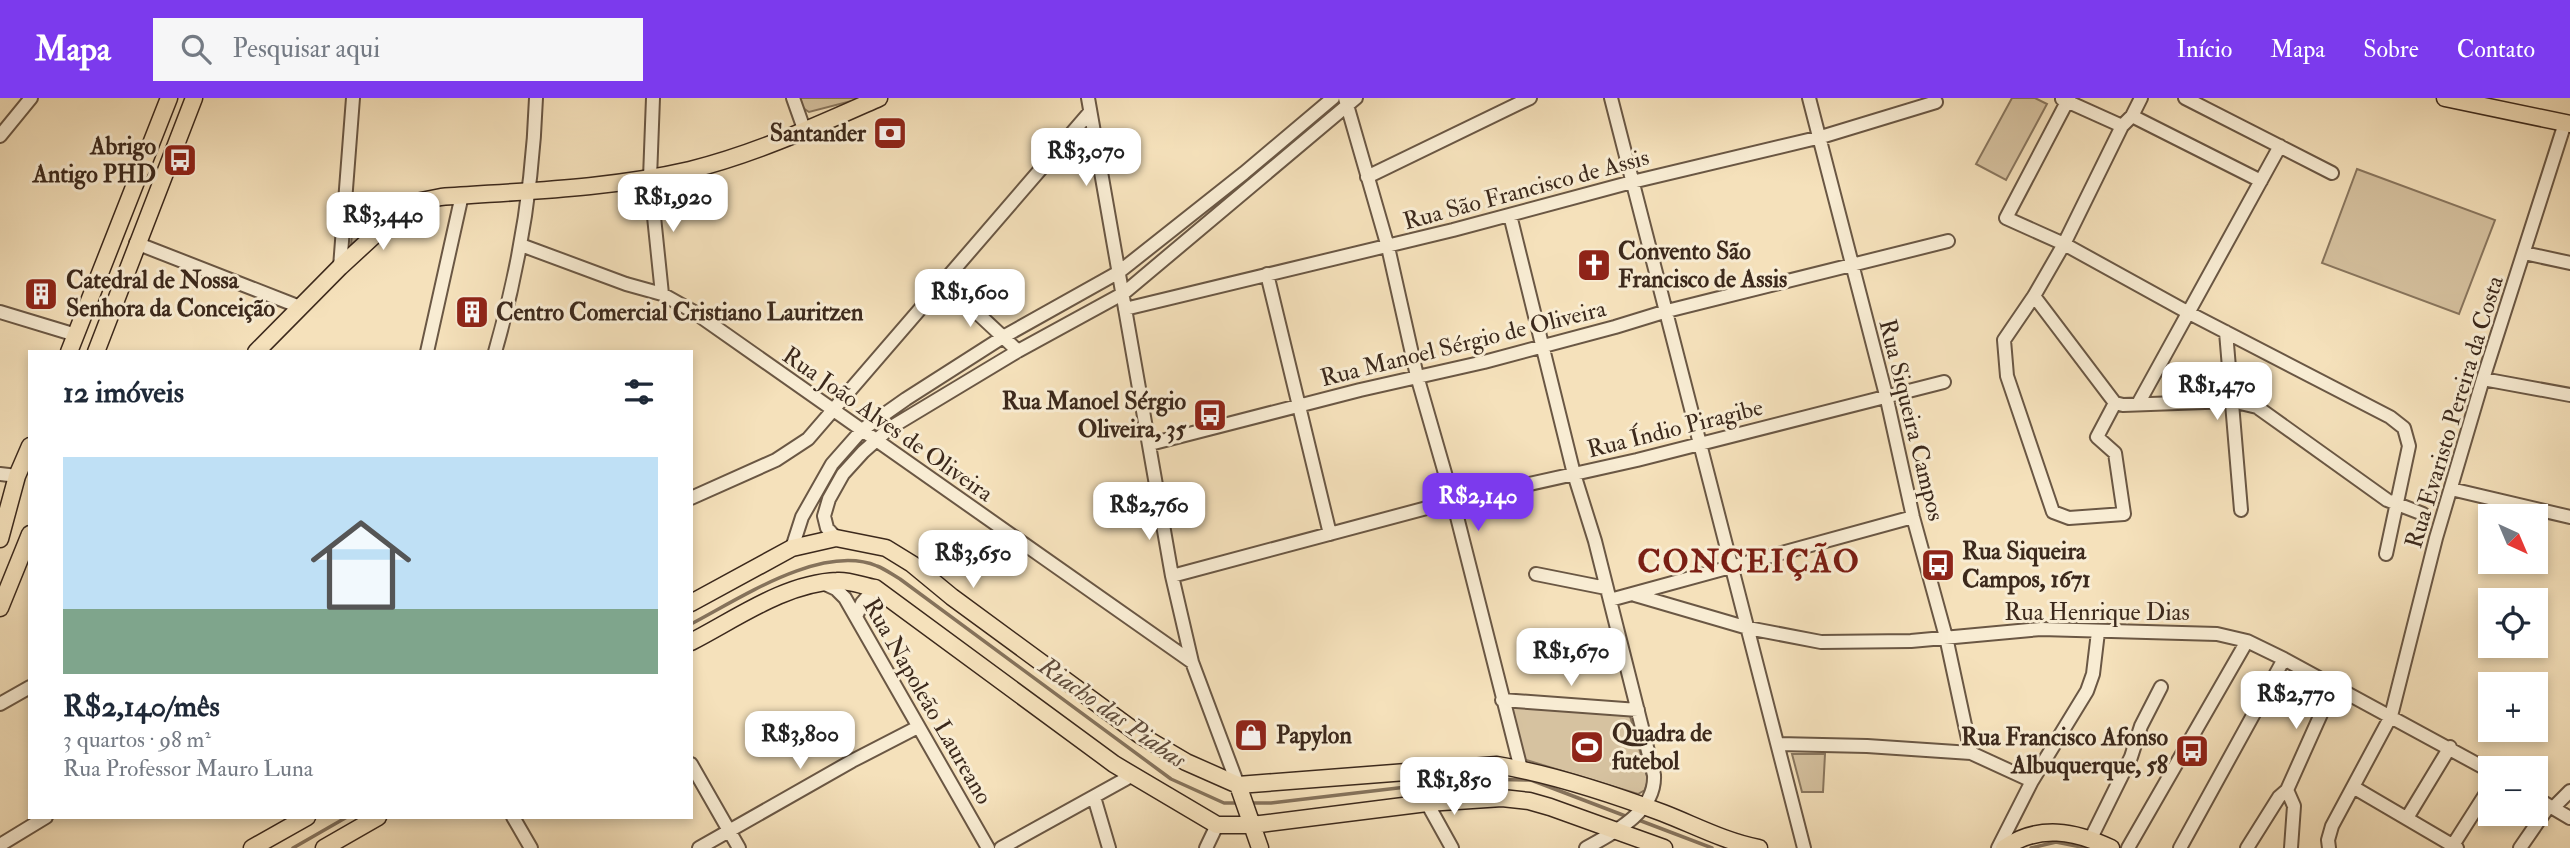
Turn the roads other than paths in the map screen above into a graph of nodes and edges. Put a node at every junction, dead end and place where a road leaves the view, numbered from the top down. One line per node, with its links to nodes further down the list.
1 (31, 98): 26 (street)
2 (169, 98): 62 (main road)
3 (194, 98): 42 (main road)
4 (353, 98): 49 (street)
5 (536, 98): 36 (street)
6 (653, 98): 32 (street)
7 (793, 98): 25 (street)
8 (879, 98): 25 (main road)
9 (1088, 98): 21 (street)
10 (1333, 98): 29 (street)
11 (1530, 98): 31 (street)
12 (1611, 98): 34 (street)
13 (1809, 98): 27 (street, Rua Siqueira Campos)
14 (2140, 98): 22 (street)
15 (2185, 98): 28 (street)
16 (2445, 98): 20 (main road)
17 (1349, 100): 31 (street); 35 (street)
18 (2065, 100): 24 (street); 43 (street)
19 (1936, 102): 27 (street, Rua São Francisco de Assis)
20 (2486, 102): 23 (main road)
21 (1090, 112): 50 (street); 52 (street)
22 (2132, 116): 24 (street); 33 (street)
23 (2568, 124): 46 (street, Rua Evaristo Pereira da Costa)
24 (2122, 126): 43 (street)
25 (804, 130): 32 (main road)
26 (0, 136)
27 (1821, 136): 34 (street, Rua São Francisco de Assis); 48 (street, Rua Siqueira Campos)
28 (2280, 146): 30 (street); 33 (street)
29 (1244, 173): 35 (street); 39 (street)
30 (2332, 173)
31 (1367, 177): 45 (street)
32 (650, 178): 36 (main road); 54 (street)
33 (2261, 181): 60 (street)
34 (1632, 182): 38 (street, Rua São Francisco de Assis); 58 (street)
35 (1254, 185): 40 (street)
36 (529, 191): 37 (main road); 44 (street)
37 (462, 195): 49 (main road); 68 (street)
38 (1510, 215): 45 (street, Rua São Francisco de Assis); 64 (street)
39 (1185, 220): 40 (street); 50 (street)
40 (1197, 234): 53 (street)
41 (1948, 241): 48 (street, Rua Manoel Sérgio de Oliveira)
42 (136, 243): 56 (street); 66 (main road)
43 (2064, 244): 55 (street); 60 (street)
44 (521, 245): 54 (street, Rua João Alves de Oliveira); 69 (street)
45 (1388, 247): 51 (street, Rua São Francisco de Assis); 71 (street)
46 (2524, 253): 47 (street); 72 (street, Rua Evaristo Pereira da Costa)
47 (2570, 263)
48 (1853, 264): 58 (street, Rua Manoel Sérgio de Oliveira); 74 (street, Rua Siqueira Campos)
49 (340, 267): 56 (main road)
50 (1119, 272): 53 (street); 63 (street)
51 (1267, 274): 57 (street, Rua São Francisco de Assis); 79 (street)
52 (944, 282): 63 (street); 80 (street)
53 (1124, 293): 57 (street); 70 (street)
54 (662, 295): 80 (street, Rua João Alves de Oliveira)
55 (2035, 296): 77 (street); 77 (street)
56 (300, 307): 67 (main road)
57 (1125, 309): 83 (street)
58 (1667, 310): 64 (street, Rua Manoel Sérgio de Oliveira); 84 (street)
59 (0, 312): 62 (street)
60 (2189, 313): 61 (street); 78 (street)
61 (2226, 332): 76 (street); 92 (street)
62 (76, 335): 65 (main road)
63 (1003, 337): 70 (street); 81 (street)
64 (1544, 345): 71 (street, Rua Manoel Sérgio de Oliveira); 87 (street)
65 (70, 350)
66 (97, 350)
67 (258, 350)
68 (427, 350)
69 (495, 350)
70 (1018, 351): 82 (street)
71 (1417, 376): 79 (street, Rua Manoel Sérgio de Oliveira); 91 (street)
72 (2483, 379): 75 (street); 89 (street, Rua Evaristo Pereira da Costa)
73 (1944, 382): 74 (street, Rua Índio Piragibe)
74 (1886, 395): 84 (street, Rua Índio Piragibe); 95 (street, Rua Siqueira Campos)
75 (2570, 395)
76 (2232, 401): 78 (street); 92 (street); 93 (street)
77 (2115, 403): 78 (street)
78 (2137, 404)
79 (1297, 406): 83 (street, Rua Manoel Sérgio de Oliveira); 97 (street)
80 (833, 410): 81 (street, Rua João Alves de Oliveira); 90 (street)
81 (862, 430): 82 (street, Rua João Alves de Oliveira); 101 (street)
82 (876, 440): 98 (street); 119 (street, Rua João Alves de Oliveira)
83 (1150, 444): 105 (street)
84 (1700, 444): 87 (street, Rua Índio Piragibe); 103 (street)
85 (28, 455): 88 (main road)
86 (0, 474): 88 (street)
87 (1574, 474): 91 (street, Rua Índio Piragibe); 108 (street)
88 (23, 477): 99 (main road)
89 (2451, 489): 96 (street); 126 (street, Rua Evaristo Pereira da Costa)
90 (693, 497)
91 (1453, 501): 97 (street, Rua Índio Piragibe); 123 (street)
92 (2395, 504): 94 (street); 102 (street)
93 (2241, 510)
94 (2423, 514)
95 (1913, 517): 103 (street); 115 (street, Rua Siqueira Campos)
96 (2570, 517)
97 (1330, 534): 105 (street, Rua Índio Piragibe)
98 (836, 538): 101 (main road); 137 (main road)
99 (0, 539)
100 (28, 539): 111 (main road)
101 (792, 548): 110 (main road)
102 (2386, 554)
103 (1732, 567): 109 (street); 113 (street)
104 (1536, 574): 108 (street)
105 (1172, 576): 119 (street)
106 (823, 582): 107 (main road); 112 (street, Rua Napoleão Laureano); 116 (main road)
107 (875, 588): 112 (street); 134 (main road)
108 (1608, 594): 109 (street); 125 (street)
109 (1635, 595): 113 (street, Rua Henrique Dias)
110 (693, 602)
111 (0, 608)
112 (856, 617): 127 (street, Rua Napoleão Laureano)
113 (1748, 628): 115 (street, Rua Henrique Dias); 128 (street)
114 (2098, 632): 115 (street, Rua Henrique Dias); 117 (street, Rua Henrique Dias); 135 (street)
115 (1946, 637): 130 (street, Rua Siqueira Campos)
116 (693, 641)
117 (2246, 641): 118 (street, Rua Henrique Dias); 177 (street)
118 (2284, 659): 120 (street, Rua Henrique Dias); 178 (street)
119 (1192, 662): 137 (street)
120 (2334, 685): 126 (street, Rua Henrique Dias); 138 (street)
121 (2161, 687): 156 (street)
122 (28, 688): 124 (street)
123 (1502, 700): 125 (street); 133 (street)
124 (0, 704)
125 (1638, 710): 143 (street)
126 (2391, 716): 129 (street, Rua Henrique Dias); 136 (street, Rua Evaristo Pereira da Costa)
127 (918, 727): 155 (street); 164 (street, Rua Napoleão Laureano)
128 (1778, 744): 130 (street); 173 (street)
129 (2450, 747): 131 (street, Rua Henrique Dias); 146 (street)
130 (1971, 753): 135 (street)
131 (2478, 764)
132 (693, 767): 155 (street)
133 (1521, 769): 137 (main road); 143 (main road)
134 (1131, 776): 140 (street); 153 (main road)
135 (2032, 781): 174 (street)
136 (2353, 787): 146 (street); 181 (street, Rua Evaristo Pereira da Costa)
137 (1239, 788): 152 (main road)
138 (2287, 790): 179 (street); 180 (street)
139 (2570, 791): 144 (street)
140 (1094, 797): 165 (street); 166 (street)
141 (1427, 803): 152 (main road); 154 (main road); 169 (street)
142 (2548, 805): 144 (street)
143 (1644, 806): 154 (street); 172 (main road)
144 (2551, 807): 147 (street); 182 (street)
145 (2478, 808): 158 (street)
146 (2407, 818): 158 (street)
147 (2570, 818)
148 (43, 819): 157 (street)
149 (303, 819): 159 (main road)
150 (375, 819): 160 (main road)
151 (514, 819): 161 (street)
152 (1251, 821): 153 (main road); 168 (main road)
153 (1216, 825): 167 (street)
154 (1618, 830): 170 (street); 171 (main road)
155 (730, 831): 162 (street); 163 (street)
156 (2091, 838): 175 (main road); 176 (main road)
157 (0, 845)
158 (2455, 847)
159 (252, 848)
160 (324, 848)
161 (531, 848)
162 (699, 848)
163 (739, 848)
164 (988, 848)
165 (1001, 848)
166 (1109, 848)
167 (1206, 848)
168 (1260, 848)
169 (1452, 848)
170 (1586, 848)
171 (1664, 848)
172 (1759, 848)
173 (1804, 848)
174 (1998, 848)
175 (2004, 848)
176 (2111, 848)
177 (2128, 848)
178 (2180, 848)
179 (2247, 848)
180 (2291, 848)
181 (2329, 848)
182 (2520, 848)

